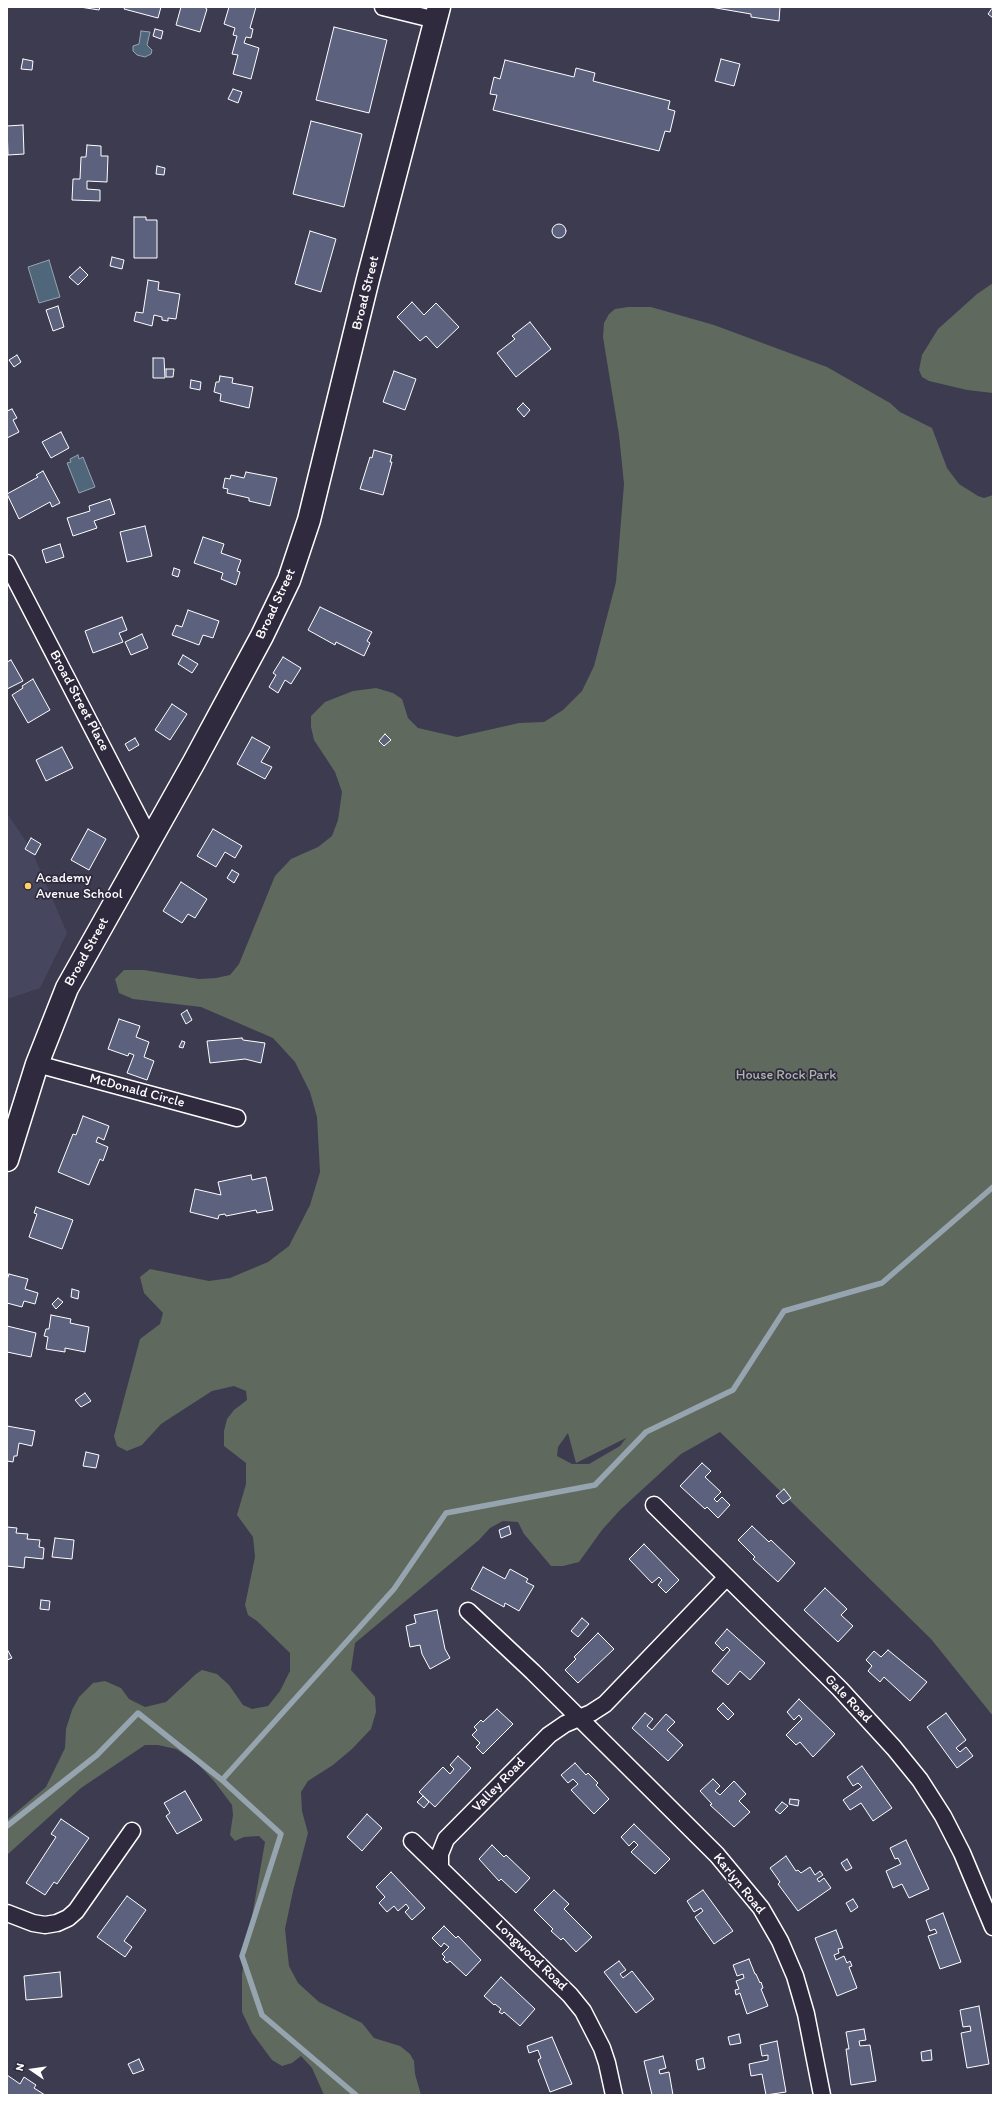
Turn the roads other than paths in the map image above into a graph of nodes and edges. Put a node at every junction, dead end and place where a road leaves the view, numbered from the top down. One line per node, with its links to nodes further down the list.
1 (383, 7): 2 (street)
2 (438, 14): 4 (main road, Broad Street)
3 (7, 563): 4 (street, Broad Street Place)
4 (150, 839): 5 (main road, Broad Street)
5 (37, 1064): 6 (street, McDonald Circle); 7 (main road, Broad Street)
6 (237, 1118)
7 (7, 1160)
8 (654, 1505): 9 (street, Gale Road)
9 (726, 1578): 11 (street, Valley Road); 16 (street, Gale Road)
10 (468, 1611): 11 (street)
11 (578, 1717): 14 (street, Valley Road); 18 (street, Karlyn Road)
12 (132, 1831): 15 (street)
13 (412, 1841): 14 (street, Longwood Road)
14 (440, 1867): 17 (street, Longwood Road)
15 (7, 1914)
16 (993, 1927)
17 (614, 2095)
18 (822, 2095)

